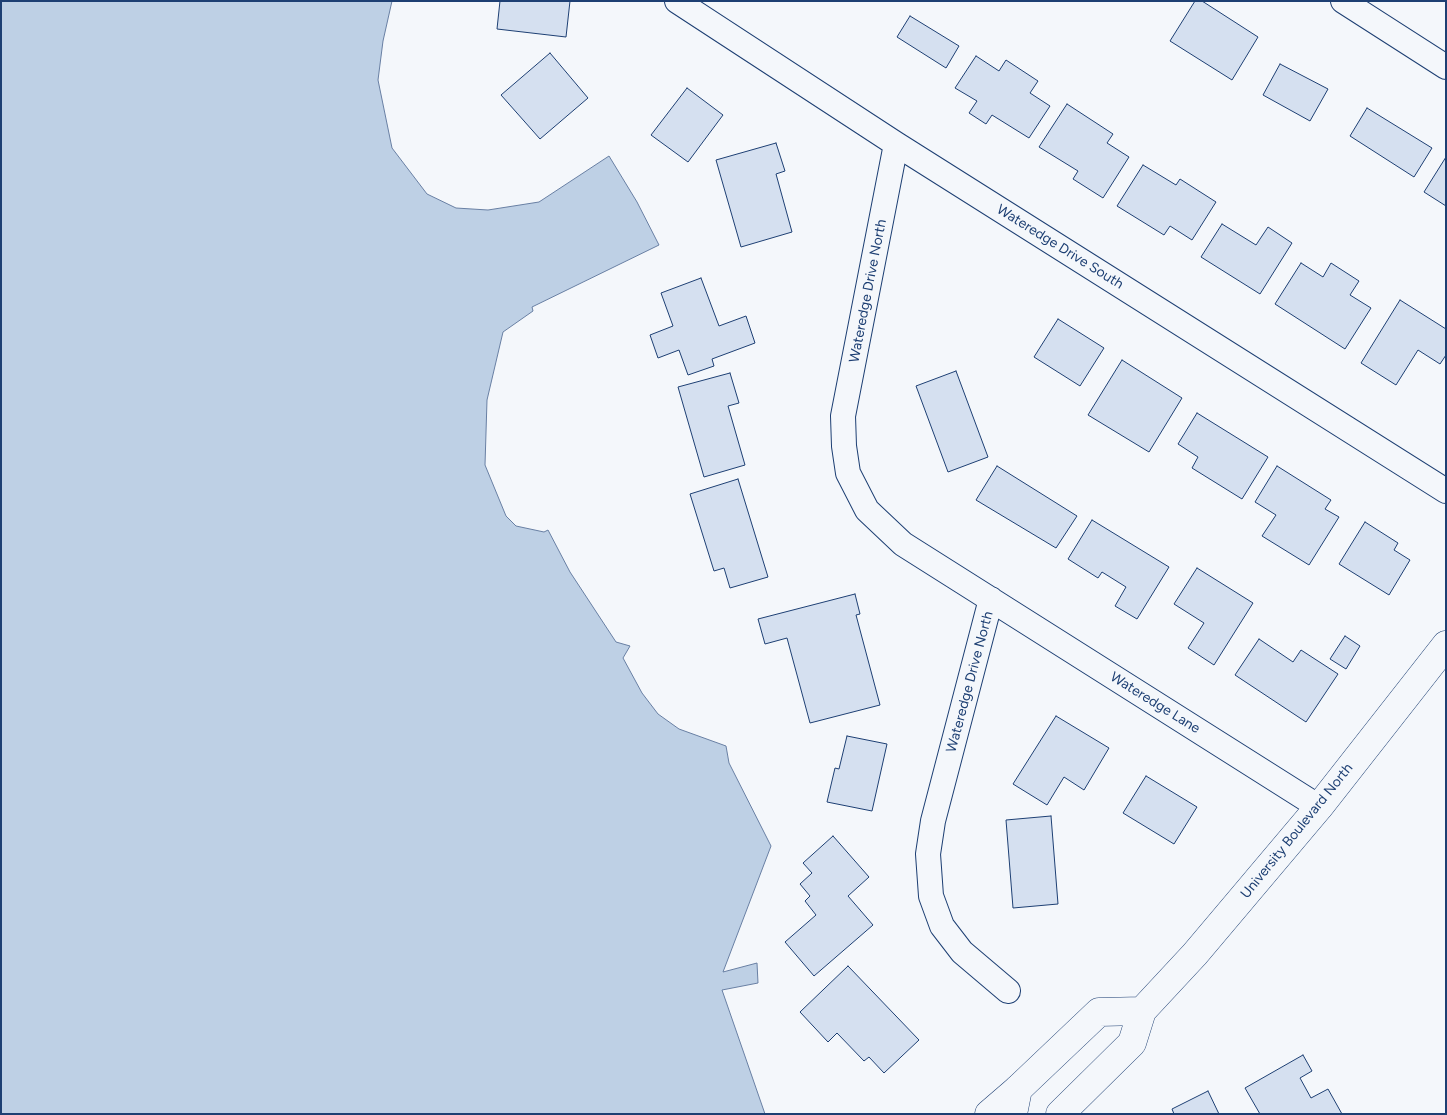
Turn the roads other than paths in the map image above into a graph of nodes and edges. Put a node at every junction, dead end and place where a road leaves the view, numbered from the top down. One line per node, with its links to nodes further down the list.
1 (677, 1): 4 (street, Wateredge Drive South)
2 (1343, 1): 3 (street)
3 (1446, 67)
4 (896, 144): 5 (street, Wateredge Drive South); 6 (street, Wateredge Drive North)
5 (1446, 490)
6 (991, 599): 8 (street, Wateredge Lane); 9 (street, Wateredge Drive North)
7 (1446, 645): 8 (main road, University Boulevard North)
8 (1319, 807): 10 (main road, University Boulevard North)
9 (1008, 992)
10 (1142, 1011): 11 (main road); 12 (main road, University Boulevard North)
11 (1016, 1101): 13 (main road)
12 (1060, 1113)
13 (989, 1114)

